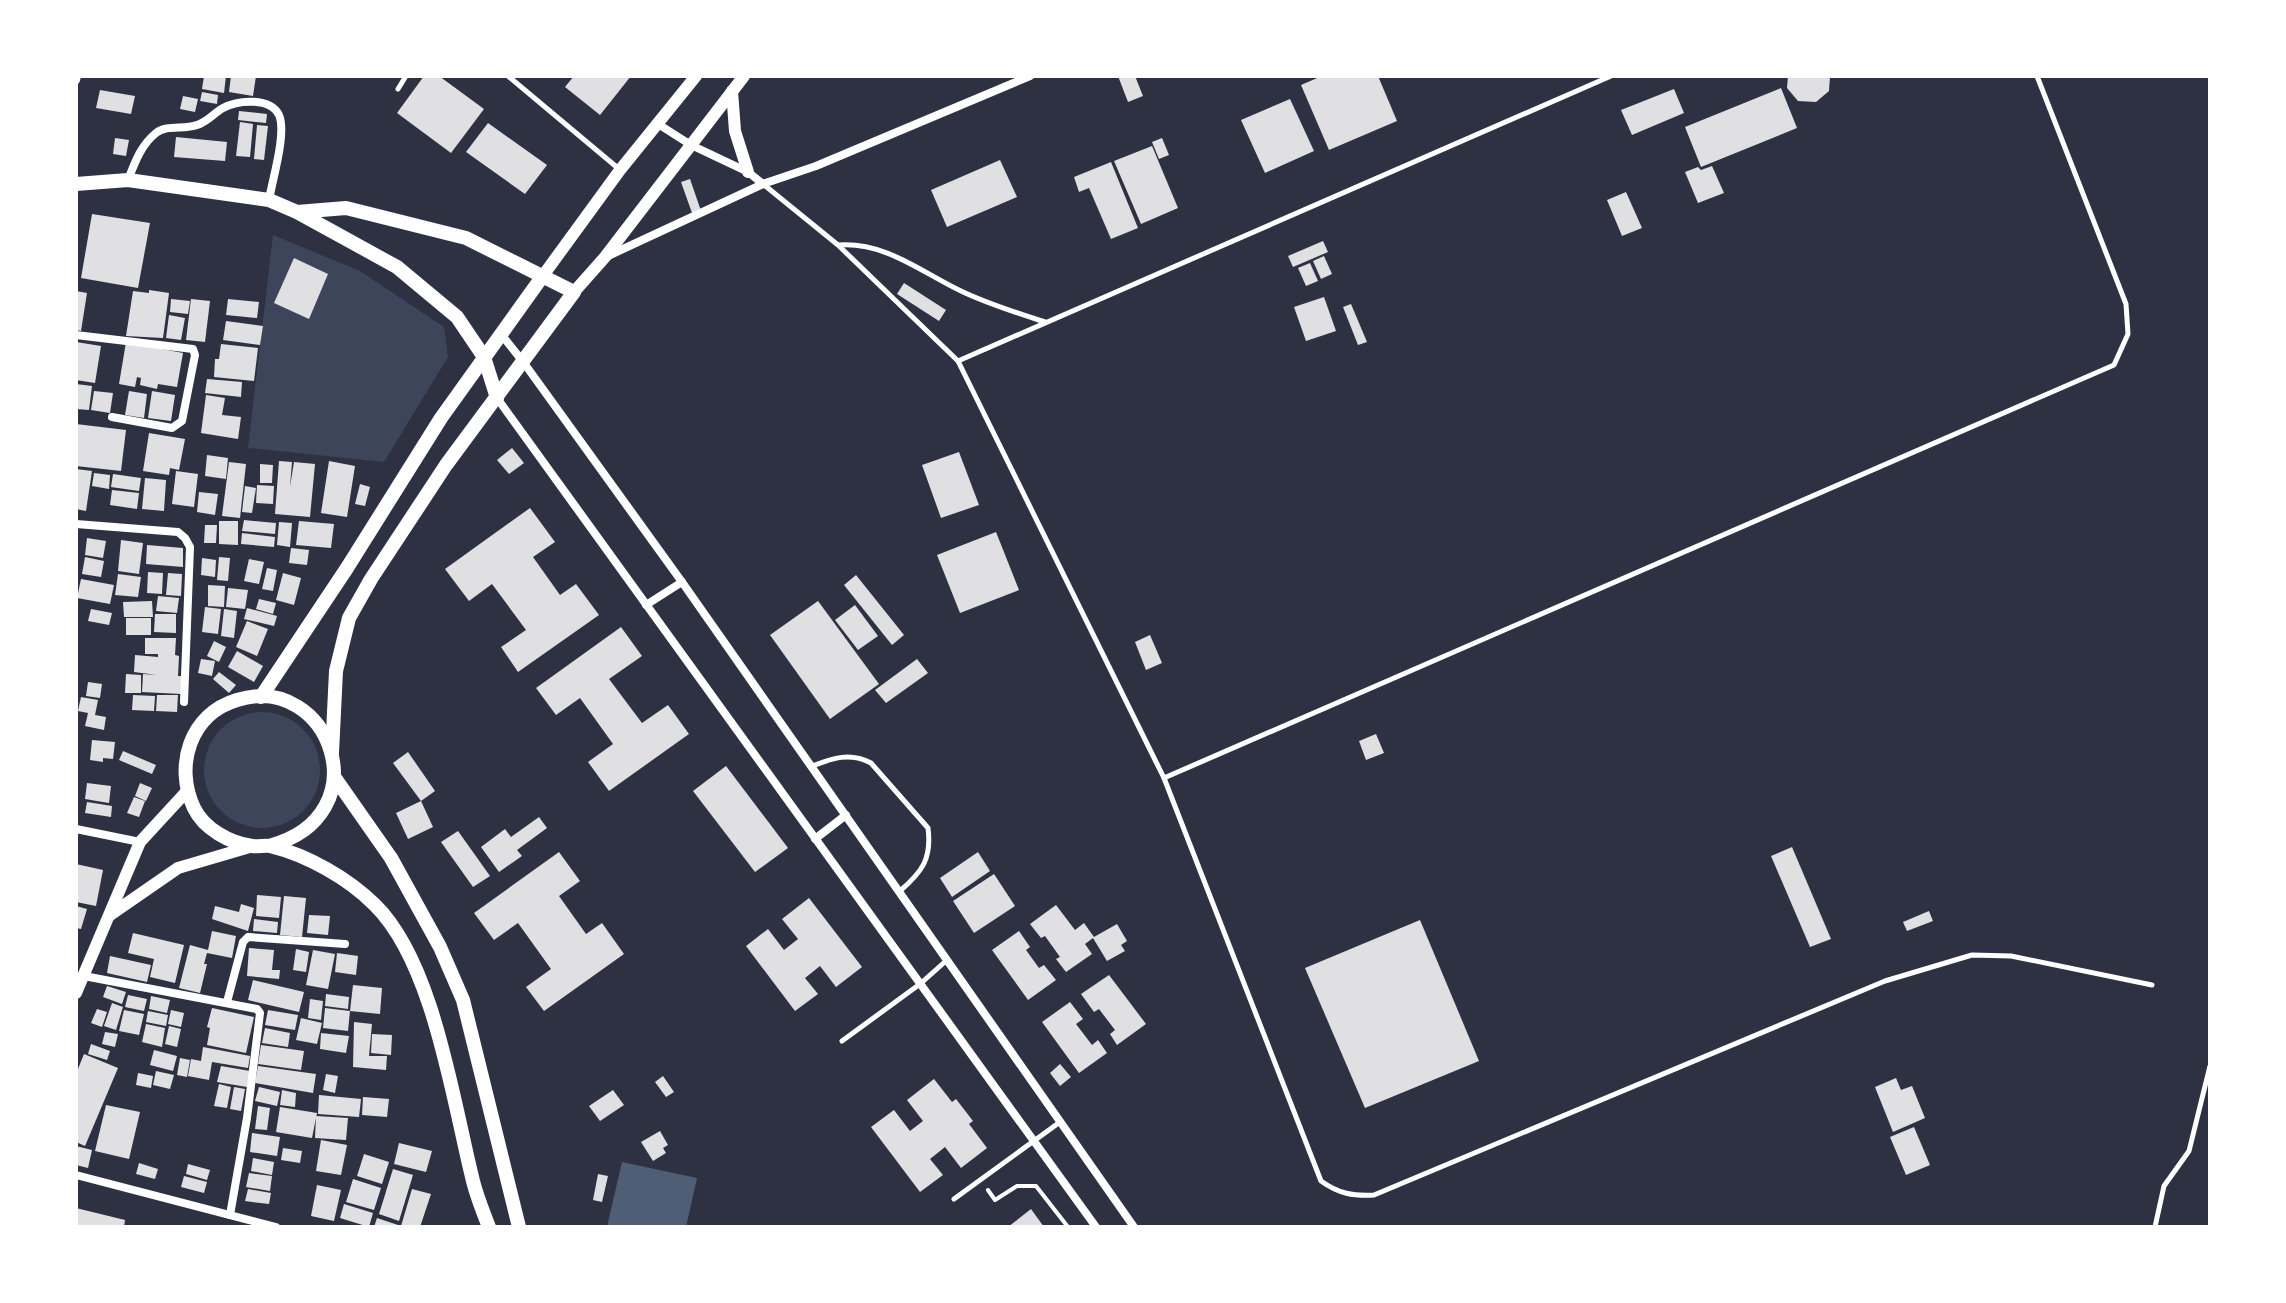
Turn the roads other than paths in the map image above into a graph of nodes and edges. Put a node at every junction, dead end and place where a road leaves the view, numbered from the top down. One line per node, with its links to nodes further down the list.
1 (406, 76): 8 (lane)
2 (508, 76): 12 (lane)
3 (696, 76): 10 (street)
4 (744, 76): 9 (street)
5 (1030, 76): 16 (street)
6 (1611, 76): 23 (lane)
7 (2037, 76): 41 (lane)
8 (398, 89)
9 (732, 91): 11 (street); 13 (street)
10 (658, 124): 11 (street); 12 (street)
11 (691, 145): 13 (street); 20 (street)
12 (620, 170): 21 (street)
13 (748, 172): 16 (street)
14 (128, 180): 15 (main road); 17 (main road); 17 (street)
15 (76, 184)
16 (763, 184): 19 (lane); 20 (street)
17 (269, 200): 18 (main road)
18 (297, 212): 21 (main road); 26 (main road)
19 (838, 245): 23 (lane); 27 (lane)
20 (605, 257): 22 (street)
21 (542, 277): 22 (main road); 24 (main road)
22 (574, 292): 28 (main road)
23 (1046, 323): 27 (lane)
24 (501, 334): 26 (main road); 28 (street)
25 (76, 335): 30 (street)
26 (484, 357): 29 (main road); 32 (main road)
27 (958, 361): 41 (lane)
28 (524, 363): 29 (main road); 34 (street)
29 (497, 398): 33 (main road); 35 (street)
30 (112, 417)
31 (76, 524): 37 (street)
32 (347, 568): 33 (main road); 36 (main road)
33 (371, 579): 38 (main road)
34 (682, 582): 35 (street); 39 (street)
35 (646, 605): 45 (street)
36 (261, 697): 38 (main road); 42 (main road)
37 (184, 702)
38 (332, 753): 40 (main road)
39 (811, 766): 43 (street); 49 (lane)
40 (335, 778): 48 (main road); 67 (main road)
41 (1164, 778): 55 (lane)
42 (187, 791): 46 (street); 47 (main road)
43 (846, 815): 45 (street); 49 (street)
44 (76, 829): 46 (street)
45 (815, 839): 54 (street)
46 (140, 842): 50 (street)
47 (253, 846): 48 (main road); 50 (street)
48 (269, 846): 66 (main road)
49 (900, 891): 52 (street)
50 (108, 917): 53 (street)
51 (345, 944): 57 (street)
52 (947, 959): 54 (lane); 60 (street)
53 (84, 976): 56 (street); 57 (street)
54 (920, 984): 58 (lane); 61 (street)
55 (2152, 985)
56 (76, 993)
57 (227, 1002): 64 (street)
58 (842, 1041)
59 (2210, 1066): 70 (lane)
60 (1061, 1122): 61 (lane); 69 (street)
61 (1033, 1141): 63 (lane); 68 (street)
62 (76, 1175): 64 (street)
63 (954, 1199)
64 (230, 1215): 65 (street)
65 (276, 1227)
66 (489, 1227)
67 (519, 1227)
68 (1096, 1227)
69 (1134, 1227)
70 (2155, 1227)

